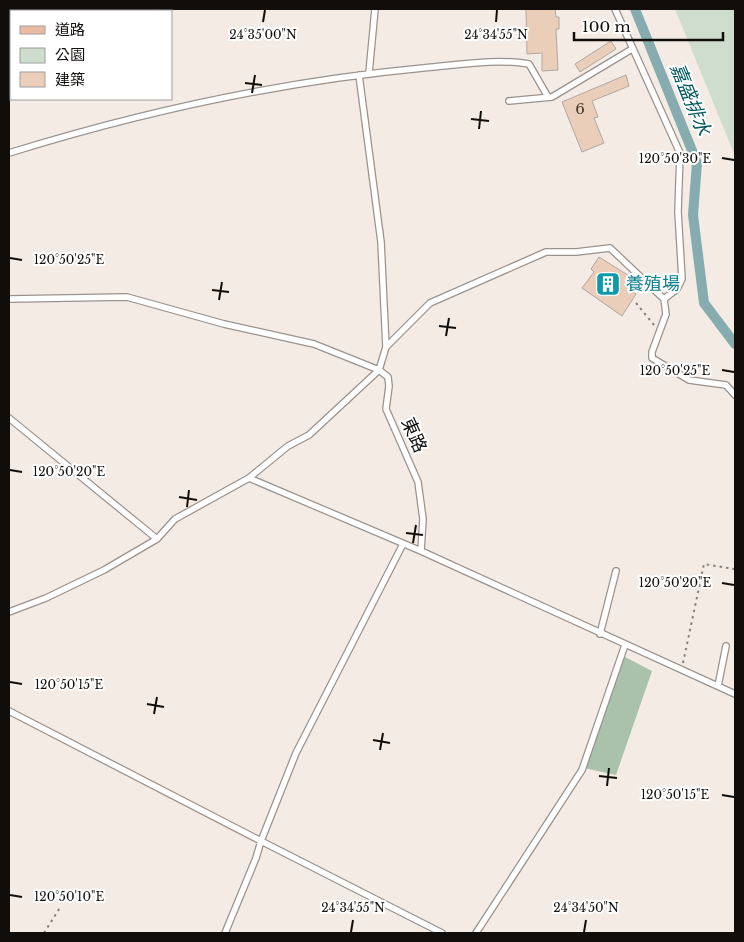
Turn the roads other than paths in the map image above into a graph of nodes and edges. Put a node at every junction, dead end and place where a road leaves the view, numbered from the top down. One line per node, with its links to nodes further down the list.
1 (375, 9): 4 (lane)
2 (614, 9): 3 (lane)
3 (632, 50): 6 (lane); 10 (lane)
4 (369, 73): 5 (lane); 6 (lane)
5 (359, 75): 8 (lane); 11 (lane)
6 (548, 97): 7 (lane)
7 (510, 101)
8 (9, 153)
9 (9, 299): 12 (lane)
10 (664, 299): 11 (lane); 13 (lane)
11 (386, 347): 12 (lane)
12 (379, 370): 15 (lane); 18 (lane, 東路)
13 (735, 395)
14 (9, 418): 16 (lane)
15 (249, 478): 16 (lane); 17 (lane)
16 (156, 539): 20 (lane)
17 (403, 544): 18 (lane); 27 (lane)
18 (421, 551): 21 (lane)
19 (616, 571): 21 (lane)
20 (9, 612)
21 (600, 634): 22 (lane)
22 (624, 645): 24 (lane); 30 (lane)
23 (726, 646): 24 (lane)
24 (718, 686): 25 (lane)
25 (735, 694)
26 (9, 711): 27 (lane)
27 (261, 841): 28 (lane); 29 (lane)
28 (226, 933)
29 (442, 933)
30 (476, 933)

